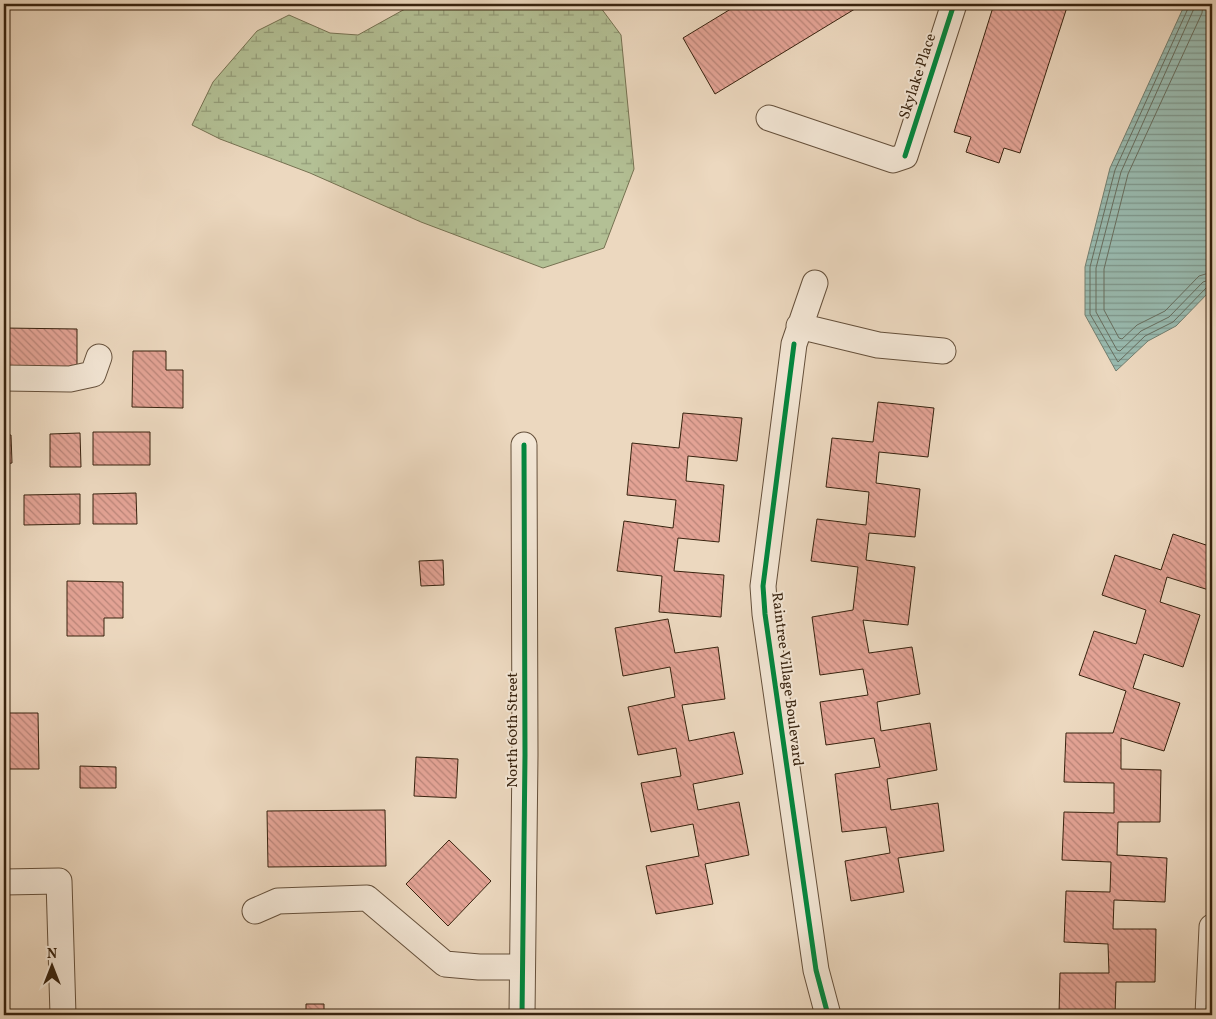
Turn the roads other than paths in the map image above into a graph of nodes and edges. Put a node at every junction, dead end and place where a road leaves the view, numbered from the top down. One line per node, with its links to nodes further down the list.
1 (954, 4): 2 (street, Skylake Place)
2 (769, 118)
3 (815, 283): 4 (street, Raintree Village Boulevard)
4 (797, 335): 5 (street); 16 (street, Raintree Village Boulevard)
5 (943, 351)
6 (99, 356): 7 (street)
7 (4, 378)
8 (524, 445): 13 (street, North 60th Street)
9 (4, 882): 14 (street)
10 (255, 912): 13 (street)
11 (1212, 927): 12 (street)
12 (1212, 959): 17 (street)
13 (522, 967): 15 (street, North 60th Street)
14 (63, 1015)
15 (522, 1015)
16 (828, 1015)
17 (1208, 1015)

